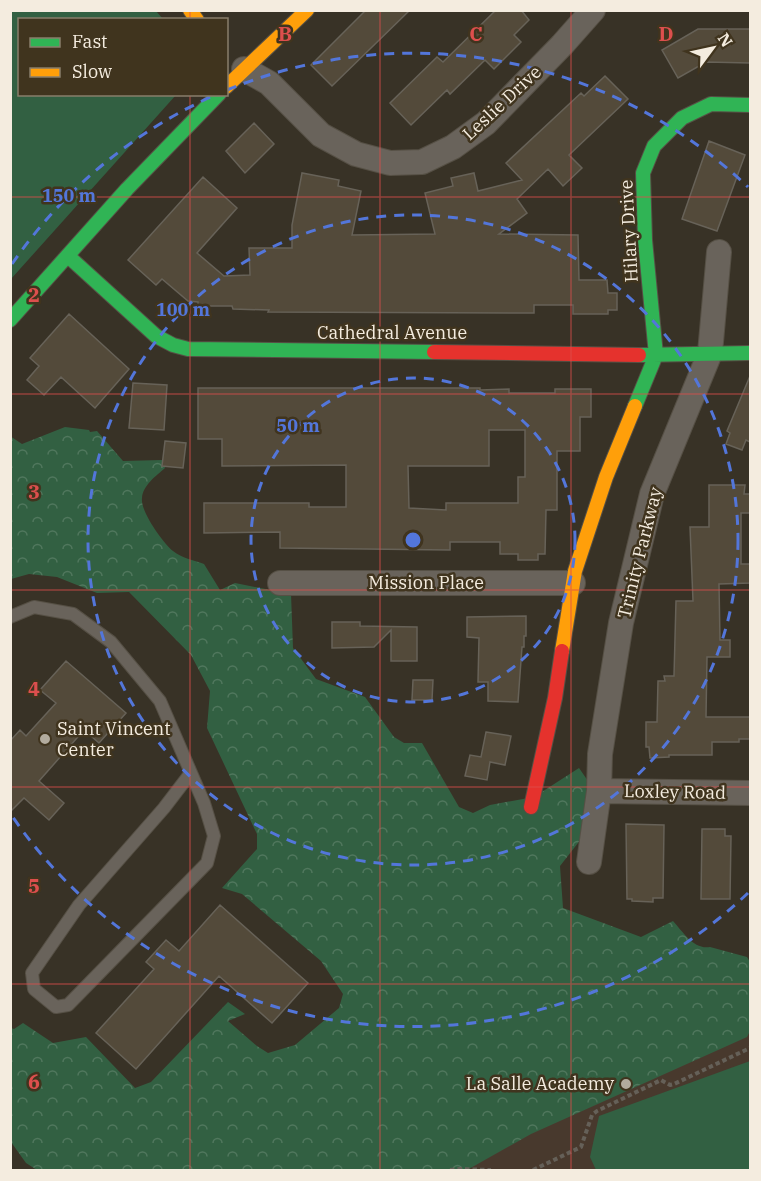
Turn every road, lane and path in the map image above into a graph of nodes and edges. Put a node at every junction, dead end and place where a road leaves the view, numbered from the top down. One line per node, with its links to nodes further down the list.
1 (307, 10): 3 (street)
2 (593, 10): 3 (street, Leslie Drive)
3 (240, 65): 4 (street)
4 (228, 84)
5 (217, 96): 8 (street)
6 (750, 105): 12 (street, Hilary Drive)
7 (719, 252): 10 (street, Trinity Parkway)
8 (68, 256): 9 (street); 12 (street, Cathedral Avenue)
9 (10, 320)
10 (710, 353): 11 (street, Cathedral Avenue); 12 (street, Cathedral Avenue); 17 (street, Trinity Parkway)
11 (750, 353)
12 (656, 355): 14 (street)
13 (280, 583): 14 (street, Mission Place)
14 (573, 583): 19 (street)
15 (10, 617): 16 (lane)
16 (190, 774): 16 (lane)
17 (599, 792): 18 (street, Loxley Road); 20 (street, Trinity Parkway)
18 (750, 793)
19 (531, 807)
20 (588, 862)
21 (750, 1048): 24 (path)
22 (450, 1170): 23 (path)
23 (491, 1170)
24 (533, 1170)

